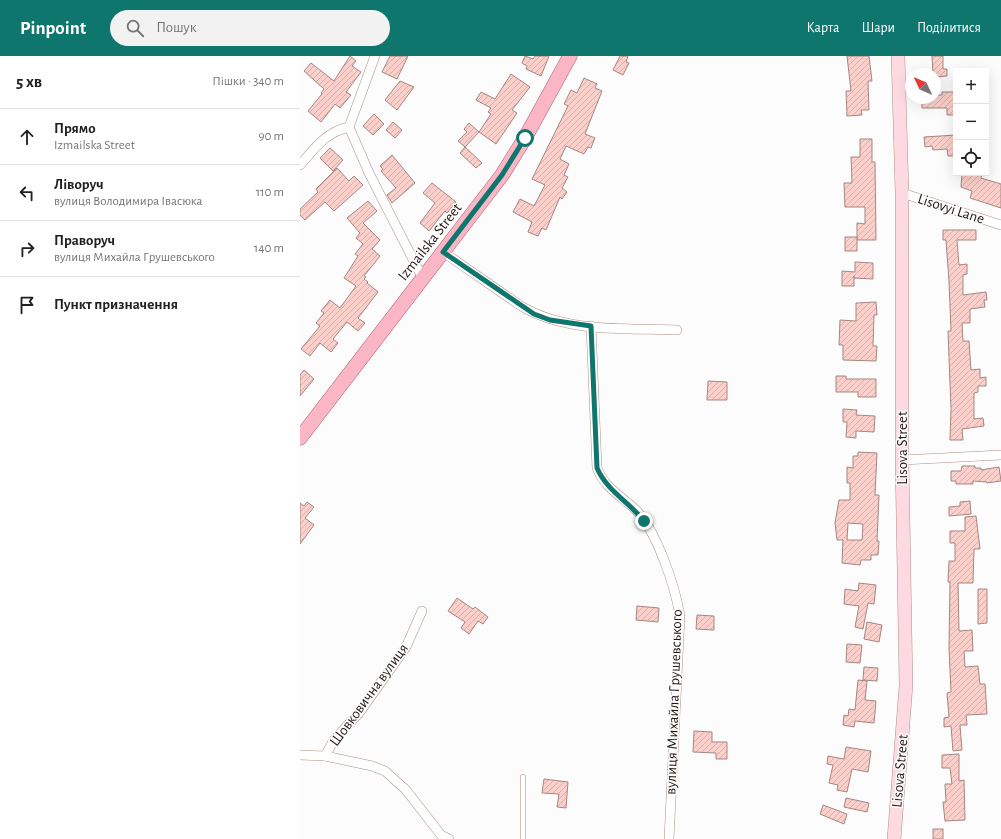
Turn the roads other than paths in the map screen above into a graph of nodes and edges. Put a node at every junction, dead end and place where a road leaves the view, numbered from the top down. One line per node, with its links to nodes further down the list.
1 (375, 56): 4 (street)
2 (570, 56): 8 (main road, Izmailska Street)
3 (898, 56): 6 (street, Lisova Street)
4 (349, 127): 5 (street); 9 (street)
5 (300, 165)
6 (902, 194): 7 (street, Lisovyi Lane); 14 (street, Lisova Street)
7 (1001, 225)
8 (443, 252): 9 (main road, Izmailska Street); 10 (street)
9 (423, 279): 12 (main road, Izmailska Street)
10 (591, 326): 11 (street); 21 (street, вулиця Михайла Грушевського)
11 (677, 330)
12 (300, 438)
13 (1001, 455): 14 (street)
14 (902, 460): 22 (street, Lisova Street)
15 (422, 611): 17 (street, Шовковична вулиця)
16 (300, 755): 17 (street)
17 (325, 756): 19 (street)
18 (523, 777): 20 (lane)
19 (449, 839)
20 (522, 839)
21 (669, 839)
22 (894, 839)

